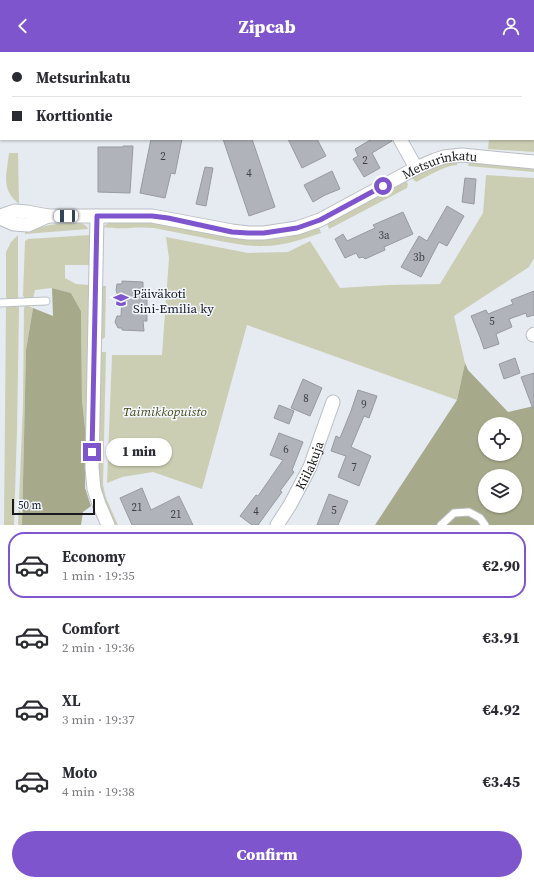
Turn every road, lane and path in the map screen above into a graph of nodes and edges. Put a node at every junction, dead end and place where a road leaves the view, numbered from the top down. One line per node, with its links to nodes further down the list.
1 (401, 140): 3 (street)
2 (534, 162): 3 (street, Metsurinkatu)
3 (416, 168): 4 (street, Metsurinkatu)
4 (97, 216): 5 (street, Metsurinkatu); 9 (street)
5 (0, 217)
6 (46, 301): 7 (lane)
7 (0, 303)
8 (333, 402): 10 (street, Kiilakuja)
9 (108, 525)
10 (277, 525)
11 (441, 525): 12 (lane)
12 (485, 525)

